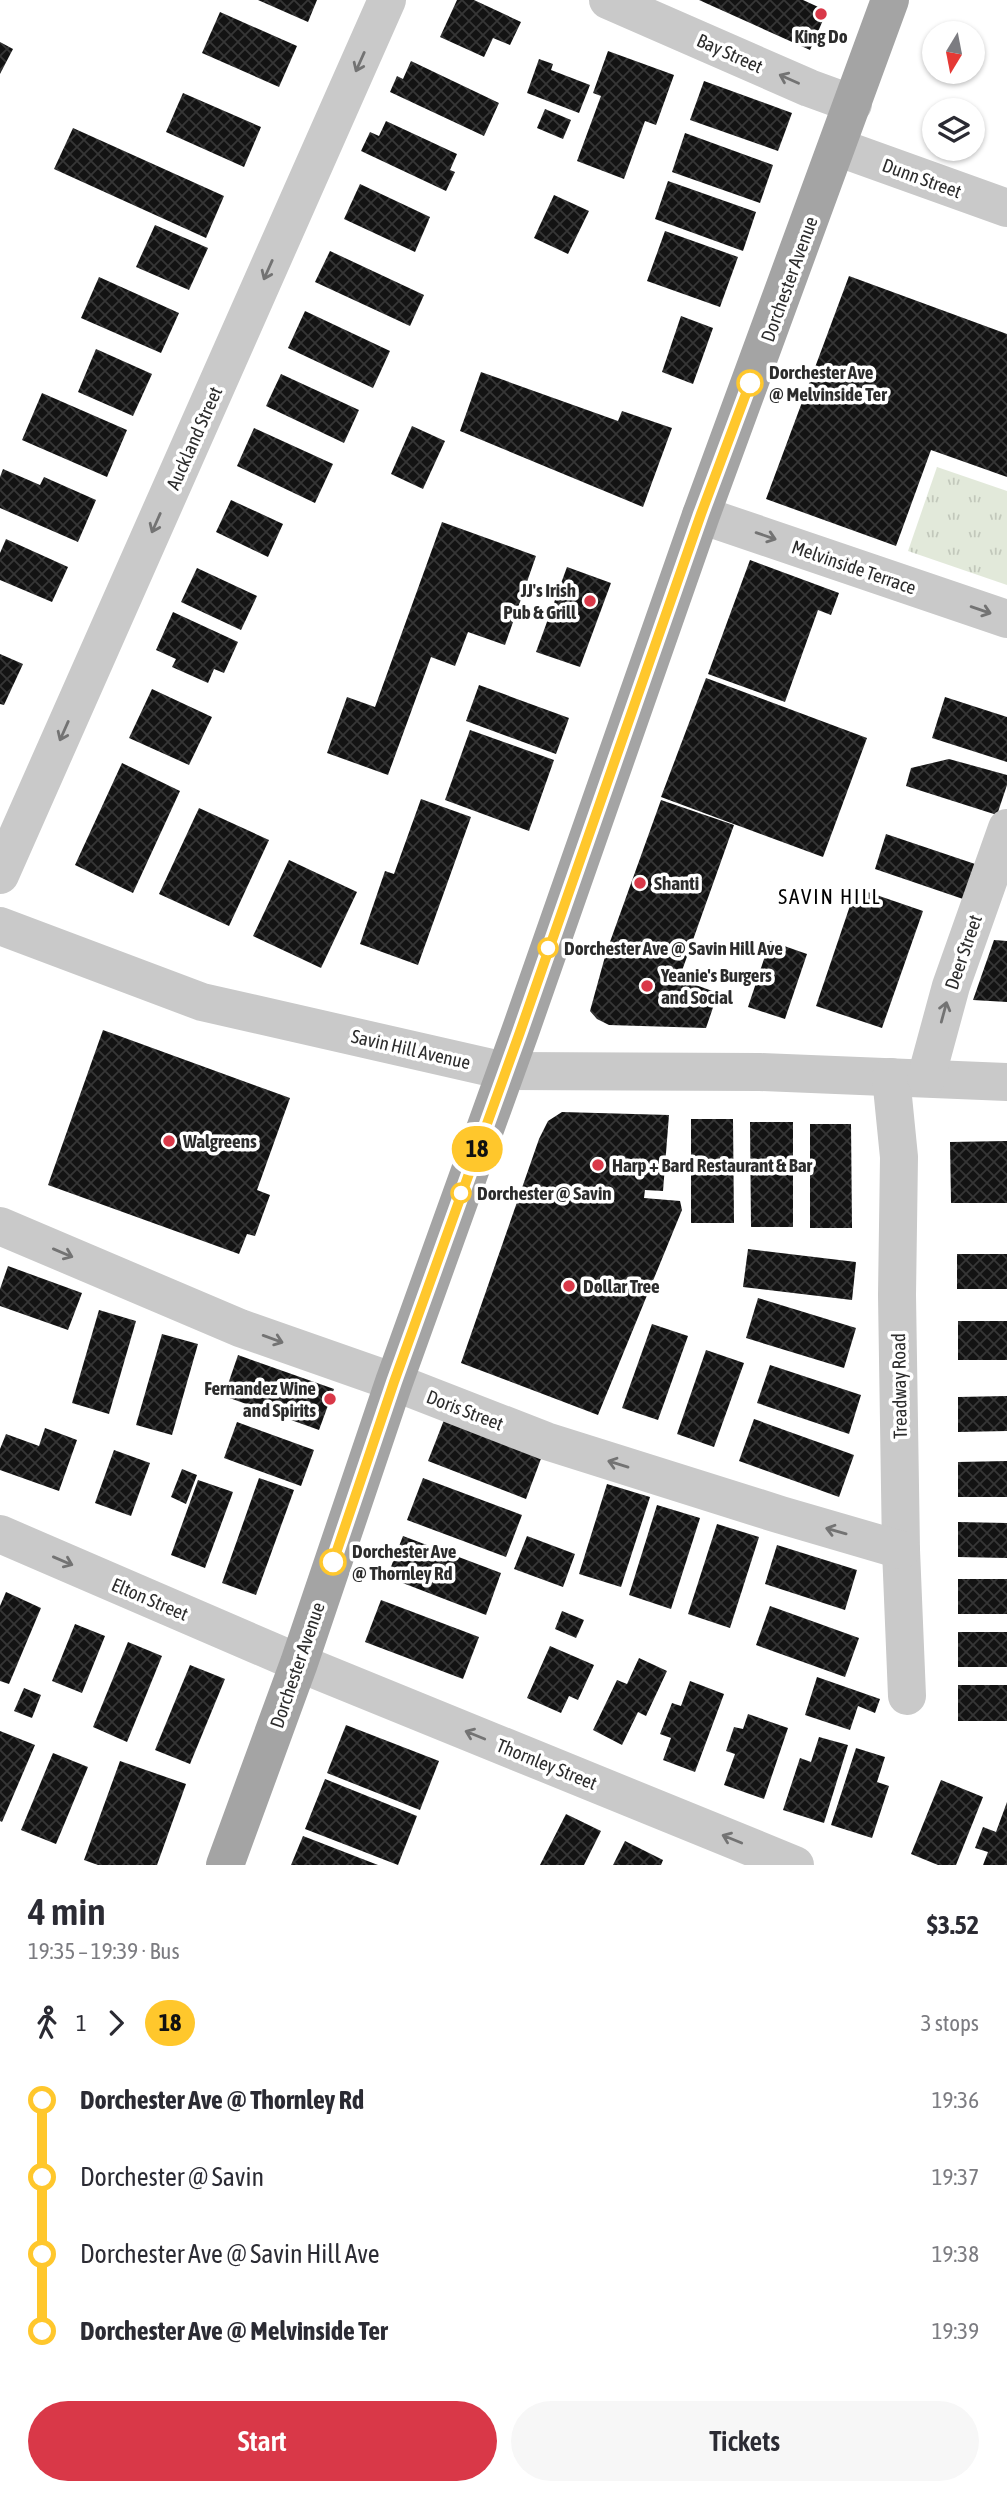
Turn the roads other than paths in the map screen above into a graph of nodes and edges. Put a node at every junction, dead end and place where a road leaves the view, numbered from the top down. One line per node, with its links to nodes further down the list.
1 (387, 0): 10 (street, Auckland Street, one-way to 10)
2 (608, 0): 4 (street, Bay Street, one-way to 2)
3 (890, 0): 4 (main road, Dorchester Avenue)
4 (853, 104): 5 (main road, Dorchester Avenue)
5 (837, 147): 6 (street, Dunn Street); 7 (main road, Dorchester Avenue)
6 (1007, 208)
7 (701, 514): 8 (street, Melvinside Terrace, one-way to 8); 12 (main road, Dorchester Avenue)
8 (1007, 619)
9 (1007, 828): 13 (street, Deer Street, one-way to 9)
10 (0, 875)
11 (0, 926): 12 (street, Savin Hill Avenue)
12 (505, 1071): 13 (street, Savin Hill Avenue); 16 (main road, Dorchester Avenue)
13 (909, 1077): 14 (street, Savin Hill Avenue); 18 (street, Treadway Road)
14 (1007, 1082)
15 (0, 1226): 16 (street, Doris Street, one-way to 16)
16 (394, 1382): 18 (street, Doris Street, one-way to 16); 19 (main road, Dorchester Avenue)
17 (0, 1534): 19 (street, Elton Street, one-way to 19)
18 (901, 1550): 20 (street, Treadway Road)
19 (299, 1663): 21 (main road, Dorchester Avenue); 22 (street, Thornley Street, one-way to 19)
20 (907, 1696)
21 (225, 1865)
22 (795, 1865)

